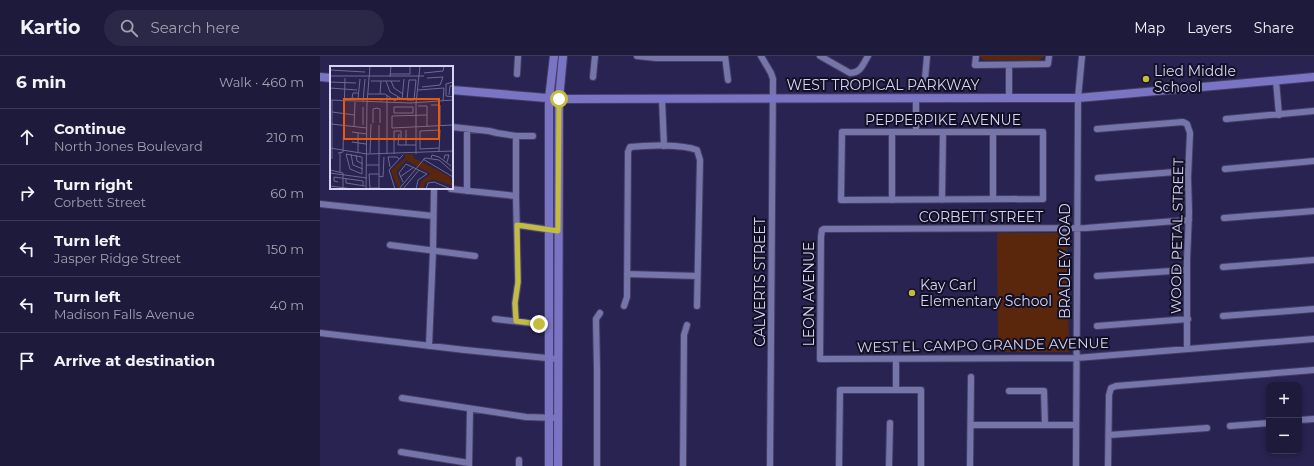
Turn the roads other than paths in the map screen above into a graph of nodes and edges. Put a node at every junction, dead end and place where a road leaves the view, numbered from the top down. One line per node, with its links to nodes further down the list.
1 (518, 56): 15 (street)
2 (554, 56): 27 (main road)
3 (563, 56): 28 (main road)
4 (595, 56): 17 (street)
5 (637, 56): 13 (street)
6 (761, 56): 30 (street, CALVERTS STREET)
7 (820, 56): 8 (street)
8 (868, 56)
9 (927, 56): 20 (street)
10 (976, 56): 14 (street)
11 (1049, 56): 14 (street)
12 (1082, 56): 26 (street, BRADLEY ROAD)
13 (725, 57): 21 (street)
14 (1009, 64): 25 (street)
15 (517, 74)
16 (320, 77): 19 (main road)
17 (593, 77)
18 (1314, 77): 22 (main road, WEST TROPICAL PARKWAY)
19 (330, 78)
20 (925, 79)
21 (728, 80)
22 (1276, 81): 26 (main road, WEST TROPICAL PARKWAY); 32 (street)
23 (453, 90): 27 (main road, WEST TROPICAL PARKWAY)
24 (916, 98): 25 (main road, WEST TROPICAL PARKWAY); 30 (main road, WEST TROPICAL PARKWAY); 38 (street)
25 (1009, 98): 26 (main road, WEST TROPICAL PARKWAY)
26 (1078, 98): 61 (street, BRADLEY ROAD)
27 (550, 99): 28 (main road, WEST TROPICAL PARKWAY); 62 (main road)
28 (559, 99): 29 (main road, WEST TROPICAL PARKWAY); 62 (main road)
29 (662, 99): 30 (main road, WEST TROPICAL PARKWAY); 43 (street)
30 (773, 99): 115 (street, CALVERTS STREET)
31 (1314, 112): 32 (street)
32 (1279, 115): 33 (street)
33 (1226, 119)
34 (453, 127): 35 (street)
35 (467, 129): 41 (street); 50 (street)
36 (1098, 129): 46 (street, WOOD PETAL STREET)
37 (892, 132): 38 (street, PEPPERPIKE AVENUE); 53 (street); 53 (street, PEPPERPIKE AVENUE)
38 (916, 132): 39 (street, PEPPERPIKE AVENUE)
39 (942, 132): 40 (street, PEPPERPIKE AVENUE); 54 (street)
40 (993, 132): 52 (street); 52 (street, PEPPERPIKE AVENUE)
41 (516, 136): 42 (street); 51 (street)
42 (532, 136)
43 (664, 146): 70 (street); 71 (street)
44 (1314, 161): 45 (street)
45 (1224, 168)
46 (1188, 171): 47 (street); 59 (street, WOOD PETAL STREET)
47 (1098, 178)
48 (434, 189): 57 (street)
49 (451, 189): 50 (street)
50 (467, 191): 51 (street)
51 (516, 196): 60 (street)
52 (993, 199): 54 (street)
53 (892, 200): 54 (street)
54 (942, 200)
55 (320, 204): 57 (street)
56 (1314, 211): 58 (street)
57 (433, 216): 65 (street)
58 (1224, 218)
59 (1189, 220): 61 (street, CORBETT STREET); 69 (street, WOOD PETAL STREET)
60 (517, 225): 62 (street); 80 (street)
61 (1077, 228): 63 (street, CORBETT STREET); 88 (street, BRADLEY ROAD)
62 (554, 230): 89 (main road)
63 (822, 230): 90 (street, LEON AVENUE)
64 (390, 245): 65 (street)
65 (433, 251): 66 (street); 86 (street)
66 (475, 256)
67 (1314, 260): 68 (street)
68 (1223, 267)
69 (1187, 270): 72 (street); 79 (street, WOOD PETAL STREET)
70 (626, 274): 71 (street); 73 (street)
71 (697, 276): 74 (street)
72 (1097, 276)
73 (624, 306)
74 (697, 306)
75 (1314, 309): 77 (street)
76 (600, 313): 113 (street)
77 (1223, 316)
78 (496, 319): 80 (street)
79 (1188, 319): 83 (street); 87 (street, WOOD PETAL STREET)
80 (516, 321): 81 (street)
81 (539, 324)
82 (687, 325): 114 (street)
83 (1097, 326)
84 (320, 333): 86 (street)
85 (1314, 339): 87 (street, WEST EL CAMPO GRANDE AVENUE)
86 (429, 346): 89 (street)
87 (1187, 349): 88 (street, WEST EL CAMPO GRANDE AVENUE)
88 (1076, 358): 91 (street, WEST EL CAMPO GRANDE AVENUE); 105 (street, BRADLEY ROAD)
89 (554, 359): 98 (main road)
90 (820, 359): 91 (street, WEST EL CAMPO GRANDE AVENUE)
91 (896, 359): 94 (street)
92 (1314, 370): 108 (street)
93 (971, 377): 103 (street)
94 (896, 389): 116 (street); 118 (street)
95 (1010, 390): 104 (street)
96 (402, 398): 97 (street)
97 (470, 409): 98 (street); 110 (street)
98 (553, 418): 111 (main road); 112 (main road)
99 (1314, 419): 100 (street)
100 (1302, 420)
101 (1266, 423): 106 (street)
102 (890, 424): 117 (street)
103 (971, 425): 104 (street); 119 (street)
104 (1045, 425): 105 (street)
105 (1076, 426): 120 (street, BRADLEY ROAD)
106 (1230, 426)
107 (1207, 428): 108 (street)
108 (1109, 436): 121 (street)
109 (401, 452): 110 (street)
110 (469, 464)
111 (549, 466)
112 (558, 466)
113 (597, 466)
114 (683, 466)
115 (770, 466)
116 (839, 466)
117 (889, 466)
118 (920, 466)
119 (970, 466)
120 (1076, 466)
121 (1108, 466)

